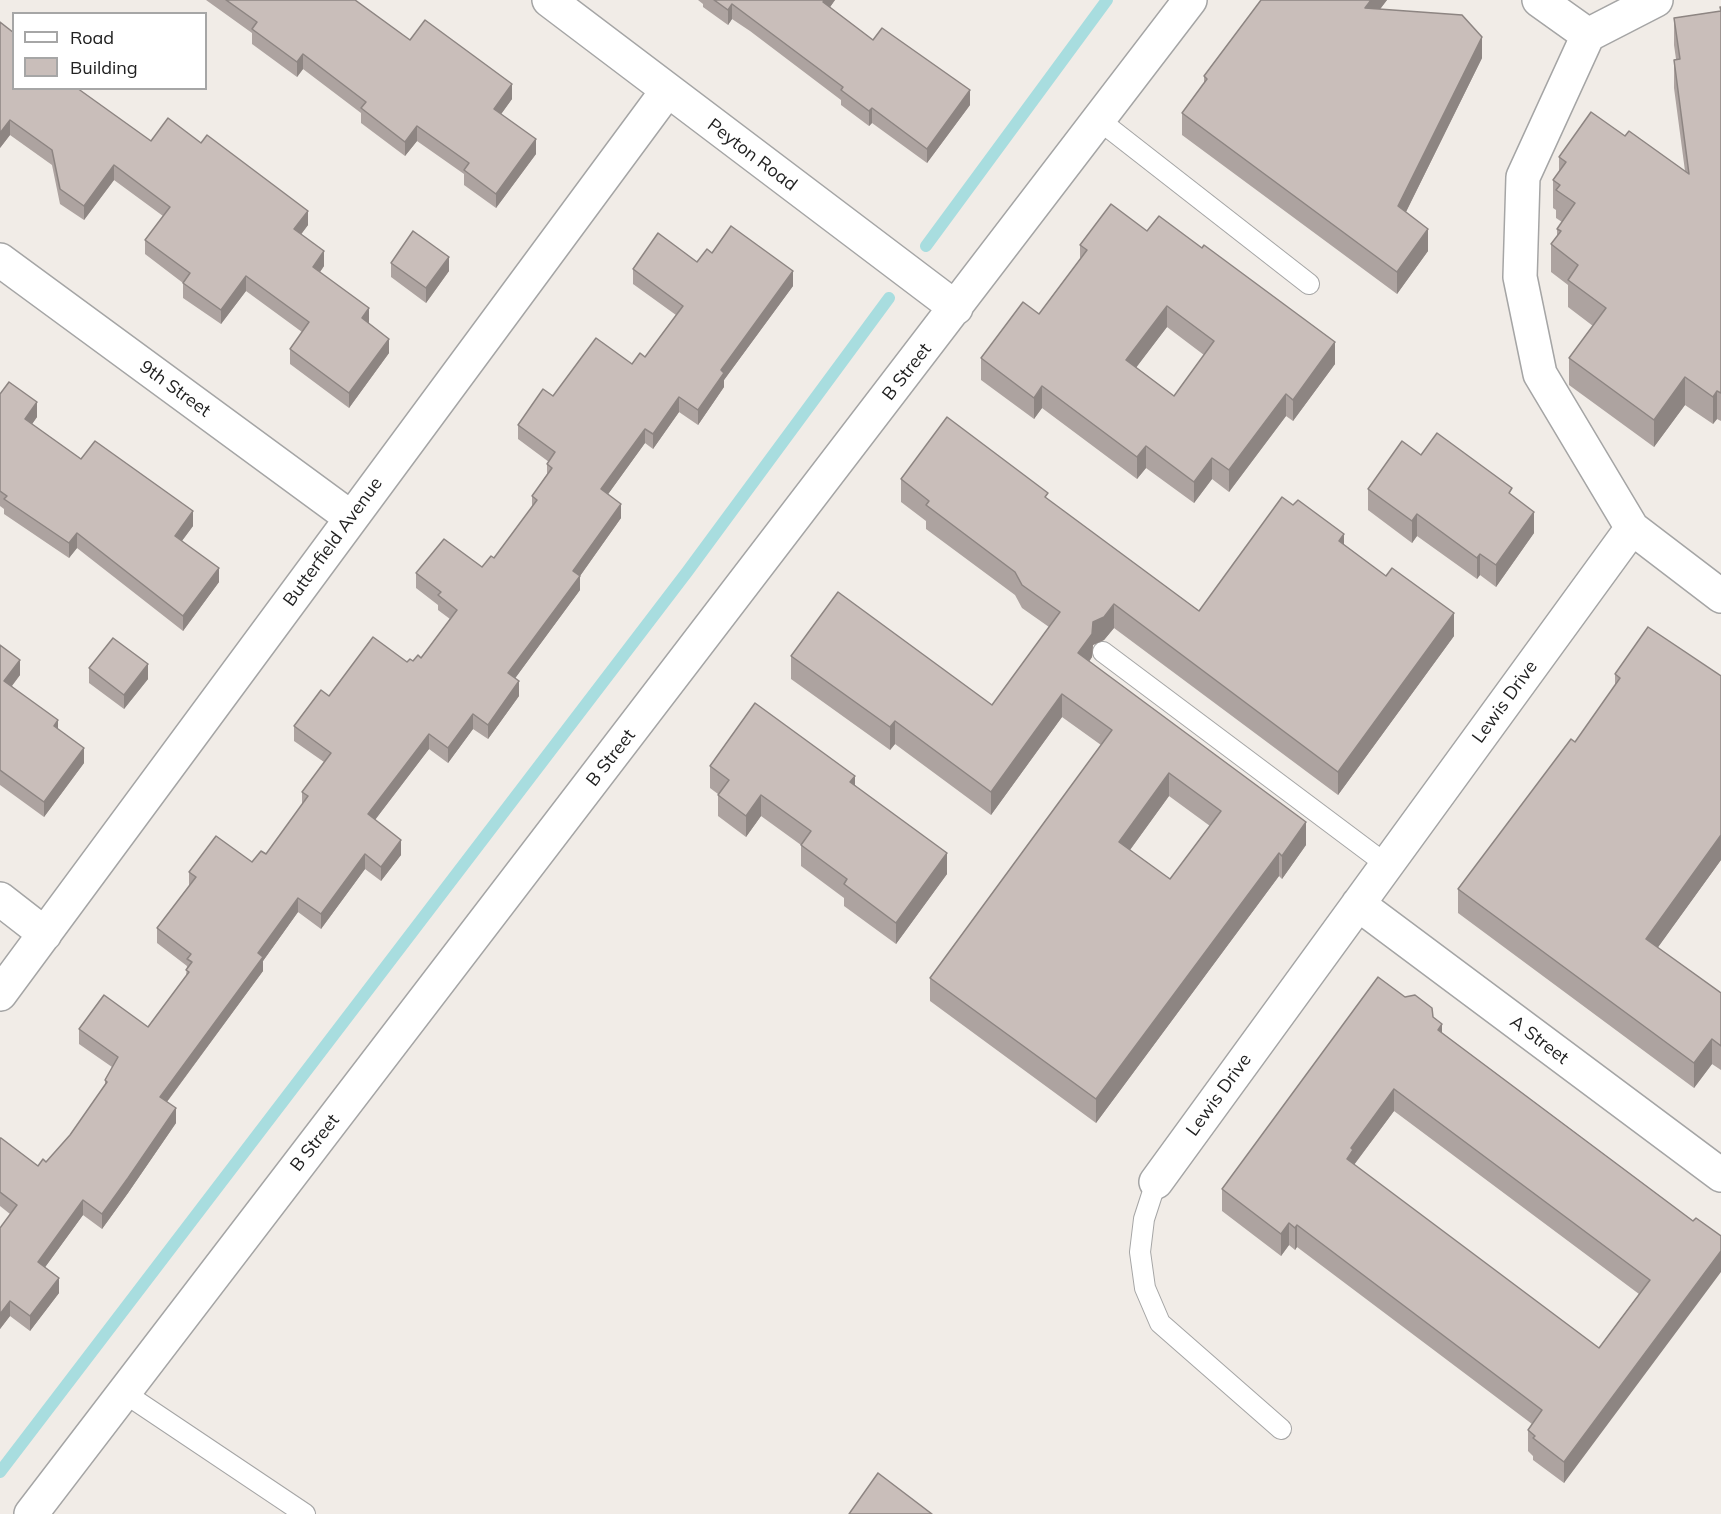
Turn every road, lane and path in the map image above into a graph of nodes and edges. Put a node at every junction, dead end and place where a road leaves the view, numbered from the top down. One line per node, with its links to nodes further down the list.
1 (549, 0): 6 (street, Peyton Road)
2 (1190, 0): 7 (street, B Street)
3 (1539, 0): 5 (street)
4 (1656, 0): 5 (street)
5 (1588, 35): 12 (street)
6 (667, 91): 10 (street, Peyton Road); 11 (street, Butterfield Avenue)
7 (1099, 120): 9 (lane); 10 (street, B Street)
8 (0, 260): 11 (street, 9th Street)
9 (1309, 284)
10 (956, 308): 22 (street, B Street)
11 (350, 517): 18 (street, Butterfield Avenue)
12 (1632, 528): 13 (street); 15 (street, Lewis Drive)
13 (1721, 596)
14 (1103, 652): 15 (lane)
15 (1386, 865): 17 (street, Lewis Drive)
16 (0, 900): 18 (street)
17 (1358, 904): 20 (street, A Street); 21 (street, Lewis Drive)
18 (45, 934): 19 (street, Butterfield Avenue)
19 (0, 994)
20 (1721, 1175)
21 (1156, 1182): 23 (lane)
22 (123, 1392): 24 (street, B Street); 25 (lane)
23 (1281, 1429)
24 (30, 1514)
25 (305, 1514)

